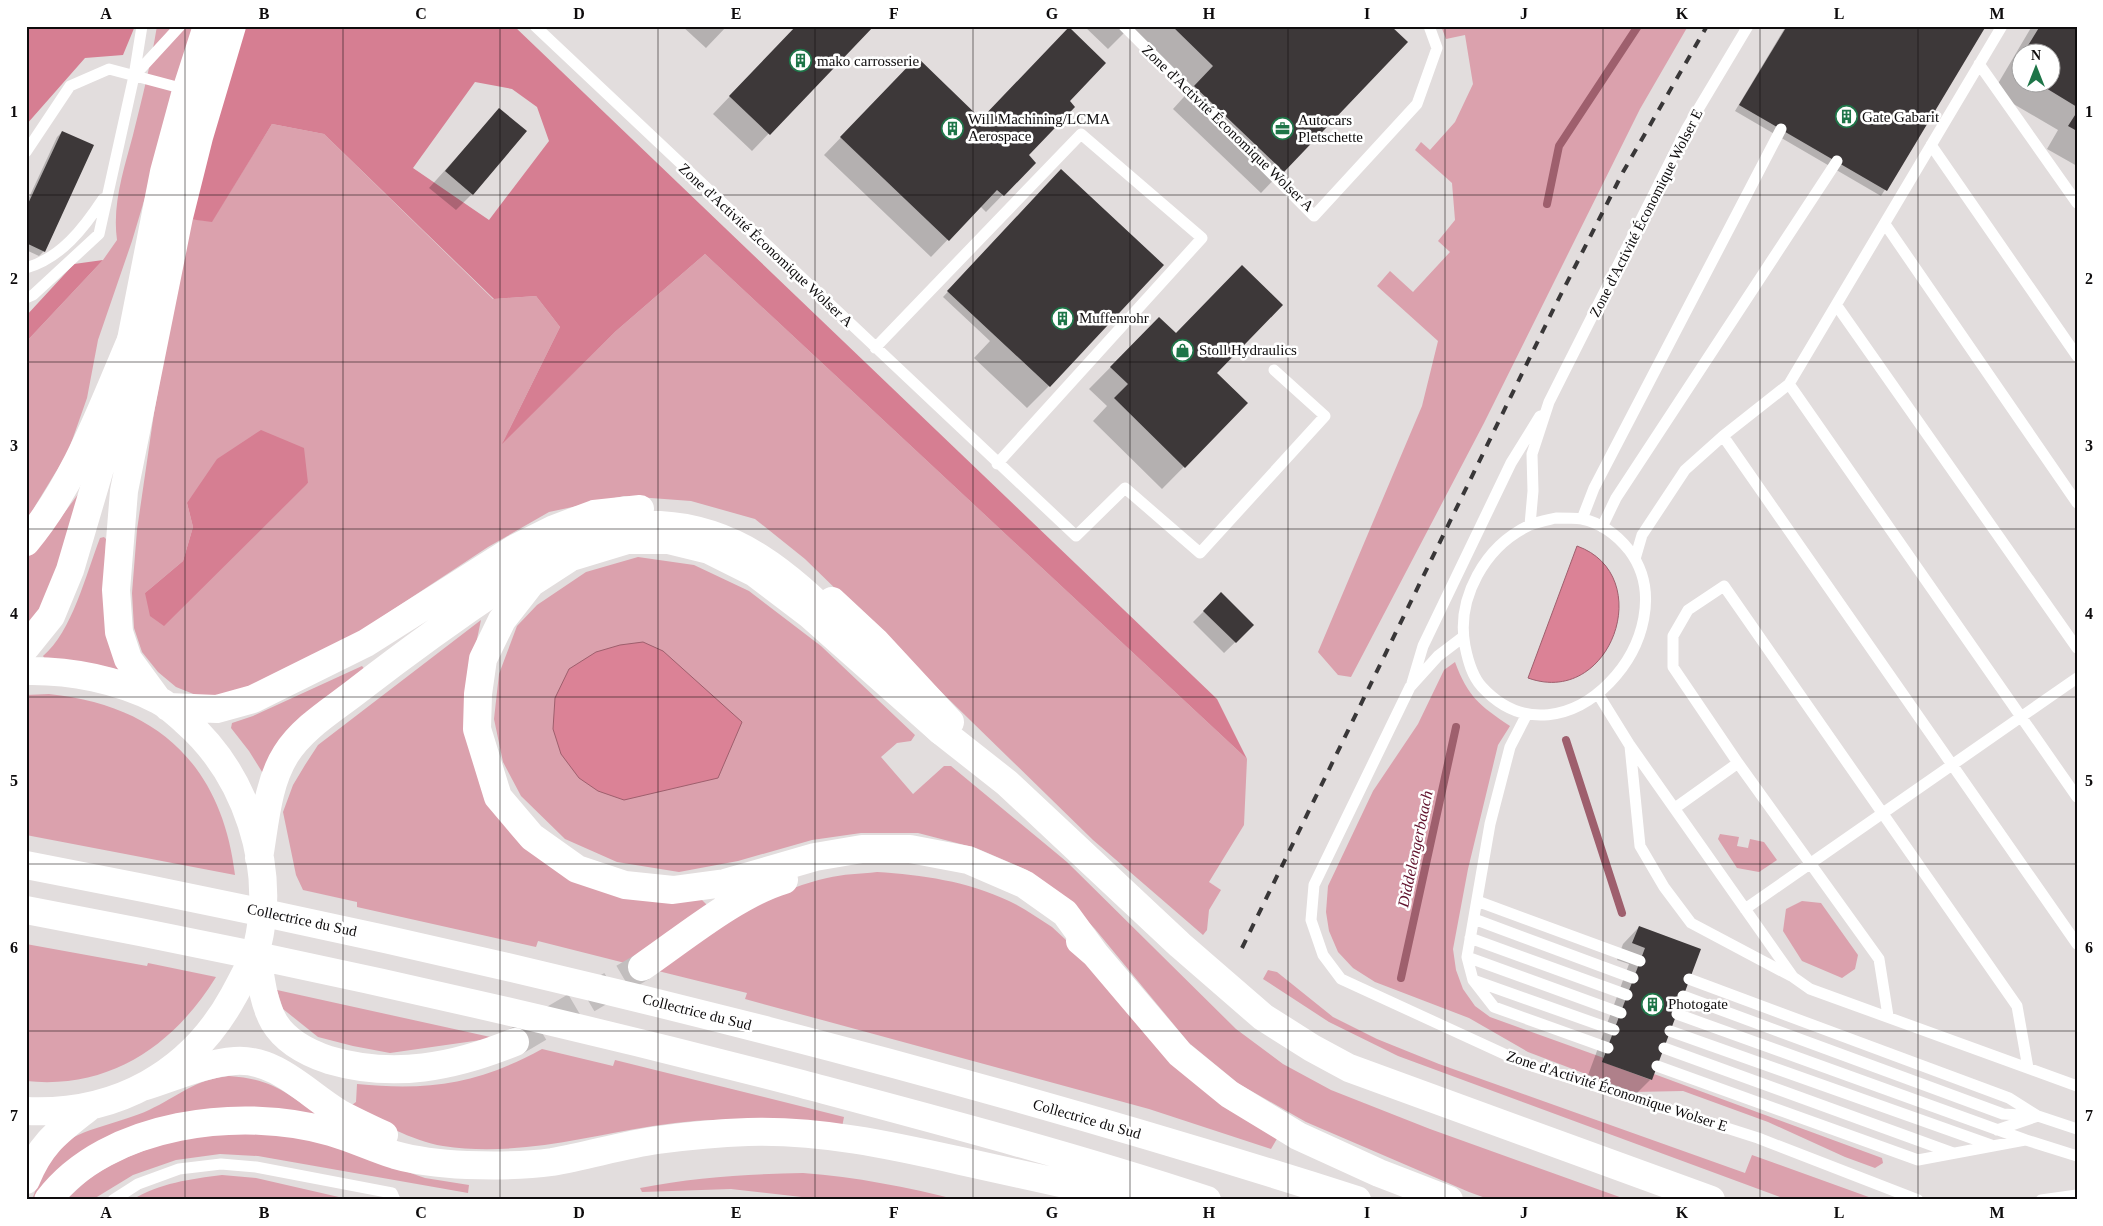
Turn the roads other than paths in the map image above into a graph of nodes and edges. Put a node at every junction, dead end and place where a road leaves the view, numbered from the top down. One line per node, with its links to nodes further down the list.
1 (142, 26): 12 (lane)
2 (180, 26): 12 (lane)
3 (207, 26): 13 (main road)
4 (219, 26): 13 (lane)
5 (232, 26): 45 (main road)
6 (535, 26): 25 (lane, Zone d'Activité Économique Wolser A)
7 (1124, 26): 8 (lane, Zone d'Activité Économique Wolser A)
8 (1429, 26)
9 (1748, 26): 29 (lane, Zone d'Activité Économique Wolser E)
10 (2002, 26): 11 (lane)
11 (1980, 64): 15 (lane); 19 (lane)
12 (134, 76): 13 (lane); 16 (lane); 18 (lane)
13 (186, 91): 24 (main road)
14 (1781, 129): 33 (lane)
15 (1932, 145): 20 (lane); 26 (lane)
16 (26, 152)
17 (1837, 161): 35 (lane)
18 (107, 194): 21 (lane); 22 (lane)
19 (2077, 203)
20 (1885, 224): 23 (lane); 32 (lane)
21 (26, 268)
22 (26, 298)
23 (1837, 306): 28 (lane); 40 (lane)
24 (131, 340): 36 (main road); 39 (main road)
25 (875, 348): 31 (lane, Zone d'Activité Économique Wolser A); 31 (lane)
26 (2077, 356)
27 (1274, 370): 31 (lane, Zone d'Activité Économique Wolser A)
28 (1790, 384): 30 (lane); 47 (lane)
29 (1549, 402): 34 (lane, Zone d'Activité Économique Wolser E); 43 (lane, Zone d'Activité Économique Wolser E)
30 (1723, 436): 37 (lane); 51 (lane)
31 (997, 464)
32 (2077, 503)
33 (1582, 519): 34 (lane); 35 (lane)
34 (1530, 525): 38 (lane)
35 (1602, 527): 37 (lane)
36 (26, 542)
37 (1635, 559): 44 (lane)
38 (1464, 637): 43 (lane, Zone d'Activité Économique Wolser E); 46 (lane)
39 (26, 647)
40 (2077, 648)
41 (26, 671): 45 (main road)
42 (2077, 678): 47 (lane)
43 (1410, 687): 108 (lane, Zone d'Activité Économique Wolser E)
44 (1598, 694): 46 (lane); 49 (lane)
45 (163, 703): 52 (main road); 56 (main road)
46 (1527, 714): 59 (lane)
47 (2020, 717): 51 (lane); 53 (lane)
48 (941, 731): 52 (main road); 56 (main road); 66 (main road)
49 (1630, 744): 54 (lane); 70 (lane)
50 (1738, 763): 54 (lane); 55 (lane); 57 (lane)
51 (1951, 766): 55 (lane); 64 (lane)
52 (1007, 784): 107 (main road)
53 (2077, 797)
54 (1675, 808): 60 (lane)
55 (1882, 814): 57 (lane); 85 (lane)
56 (259, 858): 65 (main road)
57 (1811, 864): 60 (lane); 78 (lane)
58 (26, 865): 105 (main road, Collectrice du Sud)
59 (1477, 900): 62 (lane); 68 (lane)
60 (1745, 909): 70 (lane)
61 (26, 910): 104 (main road)
62 (1474, 919): 63 (lane); 71 (lane)
63 (1470, 938): 67 (lane); 74 (lane)
64 (2077, 944)
65 (256, 948): 81 (main road); 86 (main road)
66 (1095, 954): 69 (main road); 106 (main road)
67 (1467, 957): 73 (lane); 76 (lane)
68 (1640, 961)
69 (642, 967)
70 (1793, 977): 78 (lane)
71 (1633, 978)
72 (1690, 979): 90 (lane)
73 (1473, 980): 79 (lane); 82 (lane)
74 (1627, 996)
75 (1683, 996): 90 (lane)
76 (1621, 1013)
77 (1677, 1014): 91 (lane)
78 (1888, 1016): 85 (lane)
79 (1614, 1030)
80 (1670, 1031): 94 (lane)
81 (515, 1042)
82 (1608, 1048)
83 (1664, 1048): 95 (lane)
84 (1657, 1066): 95 (lane)
85 (2028, 1068): 87 (lane)
86 (146, 1086): 88 (main road); 97 (main road)
87 (2077, 1086)
88 (90, 1107): 89 (main road); 98 (main road)
89 (26, 1111)
90 (2038, 1116): 91 (lane); 92 (lane)
91 (1997, 1130): 93 (lane)
92 (2077, 1130)
93 (2026, 1140): 94 (lane); 96 (lane)
94 (1991, 1145): 95 (lane)
95 (1955, 1153)
96 (2077, 1156)
97 (463, 1165): 100 (main road); 103 (main road)
98 (26, 1180)
99 (2077, 1195): 109 (lane)
100 (48, 1200)
101 (113, 1200): 102 (lane)
102 (395, 1200)
103 (1138, 1200)
104 (1207, 1200)
105 (1356, 1200)
106 (1449, 1200)
107 (1711, 1200)
108 (1918, 1200)
109 (2040, 1200)

